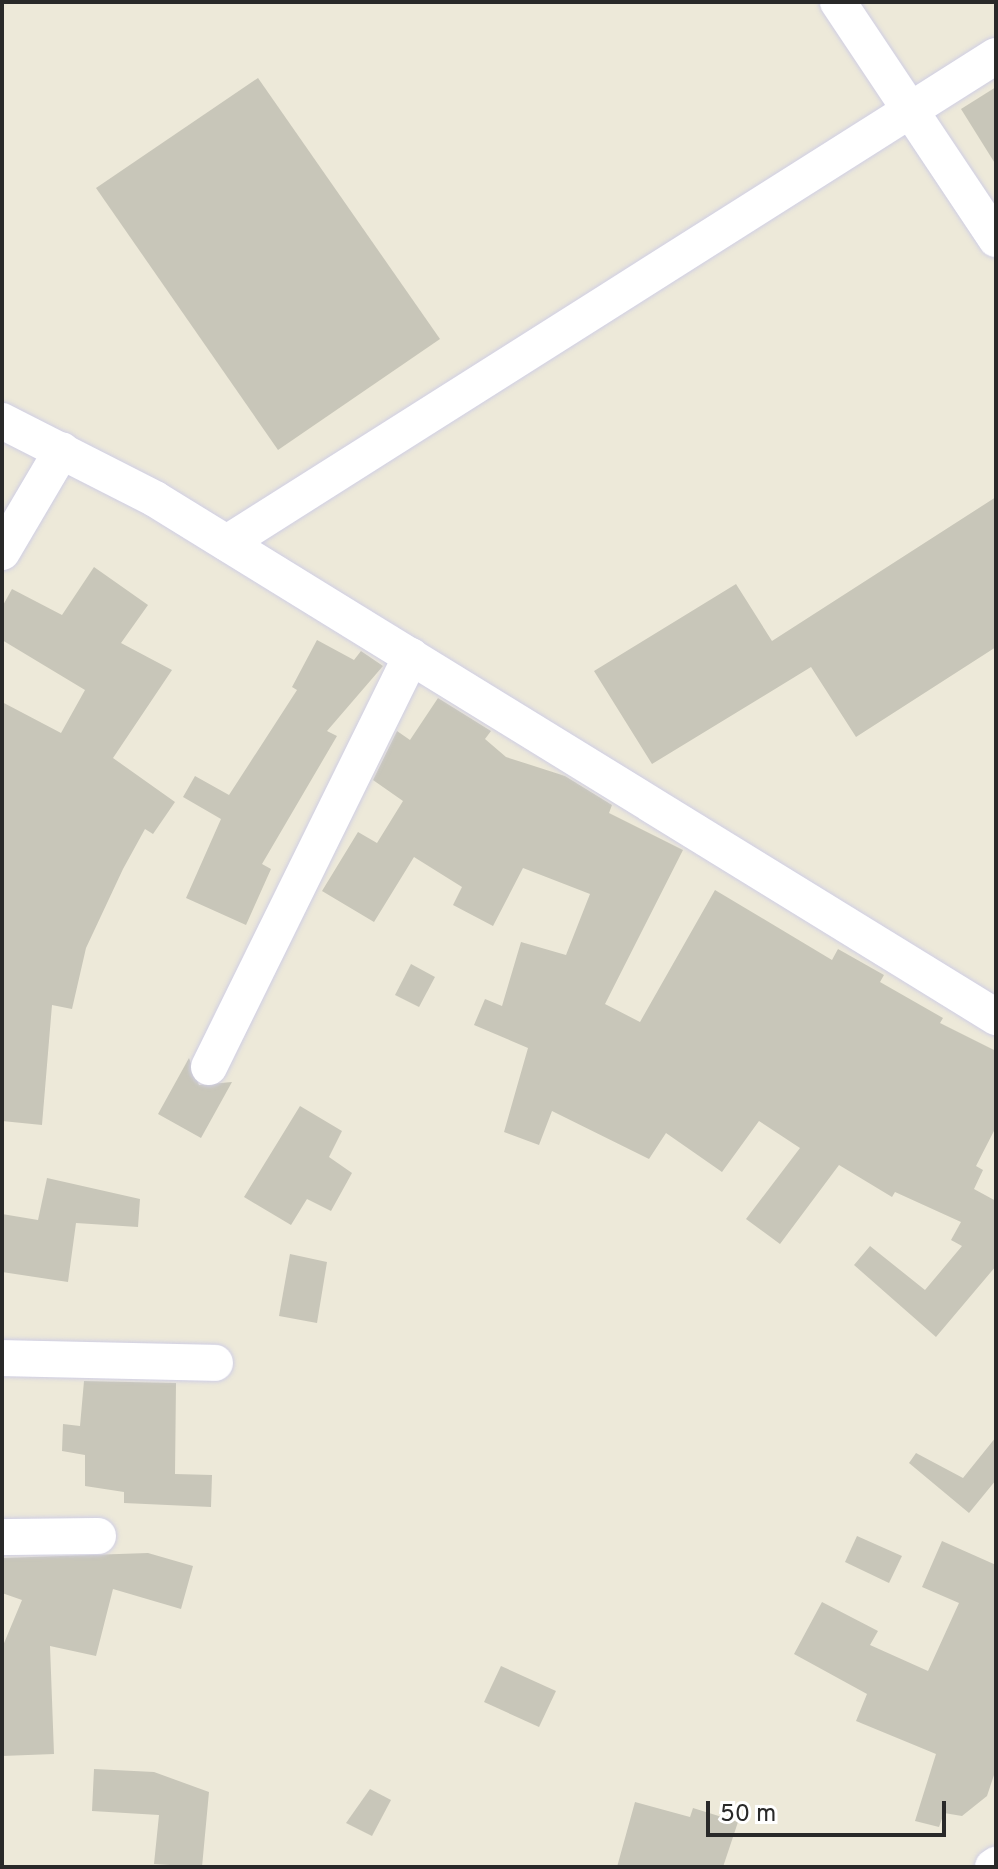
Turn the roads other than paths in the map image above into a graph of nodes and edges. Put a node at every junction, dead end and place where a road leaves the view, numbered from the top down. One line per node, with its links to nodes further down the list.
1 (838, 2): 3 (street)
2 (996, 56): 3 (street)
3 (912, 112): 4 (street); 7 (street)
4 (996, 239)
5 (2, 421): 6 (street)
6 (62, 450): 7 (street); 8 (street)
7 (227, 543): 9 (street)
8 (2, 552)
9 (411, 656): 10 (street); 11 (street)
10 (996, 1017)
11 (209, 1067)
12 (2, 1358): 13 (street)
13 (215, 1363)
14 (98, 1536): 15 (street)
15 (2, 1537)

